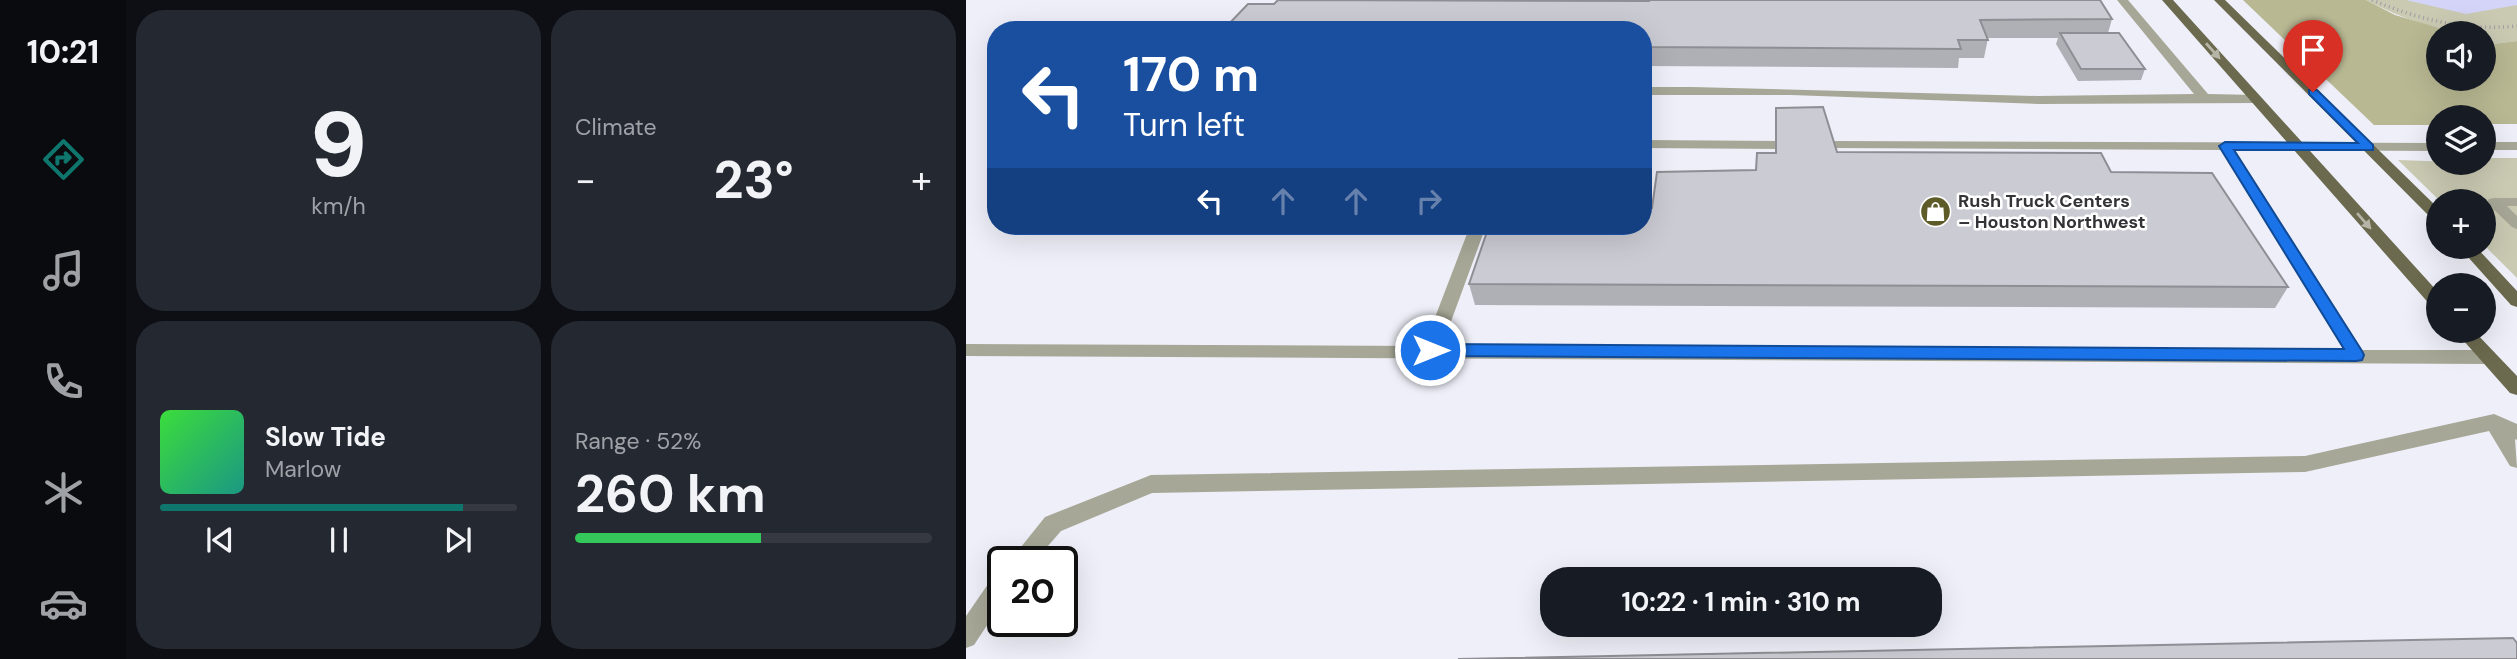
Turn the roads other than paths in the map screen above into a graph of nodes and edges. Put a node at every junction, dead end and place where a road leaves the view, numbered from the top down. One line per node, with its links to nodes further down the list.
1 (2122, 0): 5 (street)
2 (2167, 0): 6 (main road, one-way to 6)
3 (2219, 0): 14 (main road)
4 (1652, 91): 5 (street)
5 (2203, 96): 6 (street)
6 (2257, 99): 11 (main road)
7 (1652, 144): 8 (street)
8 (1783, 145)
9 (1836, 145): 10 (street)
10 (2225, 146): 11 (street); 26 (street)
11 (2299, 146): 14 (street); 21 (main road, one-way to 21)
12 (2496, 146): 13 (street)
13 (2517, 146)
14 (2369, 147): 15 (street); 17 (main road)
15 (2426, 147)
16 (2517, 202): 18 (street)
17 (2426, 205)
18 (2517, 224)
19 (1475, 235): 25 (street)
20 (2478, 259): 22 (main road)
21 (2426, 289)
22 (2517, 300)
23 (2475, 343): 27 (main road)
24 (966, 350): 25 (street)
25 (1430, 350): 26 (street)
26 (2356, 355): 27 (street)
27 (2488, 357): 28 (main road)
28 (2517, 388)
29 (2494, 422): 30 (street); 31 (street); 32 (street)
30 (2517, 432)
31 (2517, 460)
32 (1034, 546)
33 (987, 605): 34 (street)
34 (966, 637)

